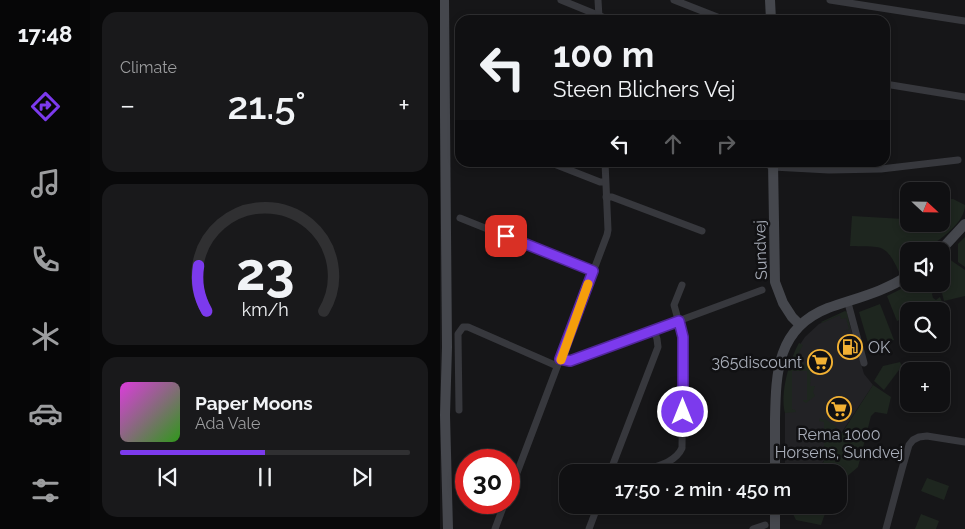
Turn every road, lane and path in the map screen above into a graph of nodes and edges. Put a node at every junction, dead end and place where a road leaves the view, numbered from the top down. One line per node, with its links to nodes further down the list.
1 (444, 0): 30 (street)
2 (561, 0): 7 (street)
3 (598, 0): 8 (street)
4 (674, 0): 9 (street)
5 (770, 0): 10 (street)
6 (830, 0): 11 (street)
7 (593, 15)
8 (599, 15)
9 (712, 15)
10 (771, 15)
11 (965, 21)
12 (890, 85): 13 (street)
13 (965, 97)
14 (958, 160): 18 (street)
15 (562, 167): 19 (street)
16 (605, 167): 19 (street)
17 (773, 167): 32 (street, Sundvej)
18 (795, 167)
19 (605, 182): 20 (street)
20 (606, 197): 23 (street); 25 (street)
21 (460, 218): 25 (street)
22 (965, 224): 24 (street)
23 (702, 231)
24 (948, 242)
25 (593, 271): 34 (street)
26 (900, 280): 29 (street)
27 (682, 285): 31 (street)
28 (762, 290): 31 (street)
29 (848, 302): 32 (street); 35 (street)
30 (443, 316): 36 (street)
31 (679, 321): 33 (street); 41 (street)
32 (800, 325): 42 (street)
33 (654, 331): 34 (street); 40 (street)
34 (558, 362): 37 (street); 39 (street)
35 (864, 363)
36 (443, 384): 43 (street)
37 (459, 410)
38 (965, 442): 53 (street)
39 (520, 464)
40 (613, 464)
41 (662, 464)
42 (775, 464)
43 (443, 481): 44 (street)
44 (444, 509): 49 (street)
45 (501, 514): 50 (street)
46 (595, 514): 51 (street)
47 (773, 514): 48 (street)
48 (770, 527): 52 (street)
49 (448, 529)
50 (495, 529)
51 (589, 529)
52 (753, 529)
53 (886, 529)

